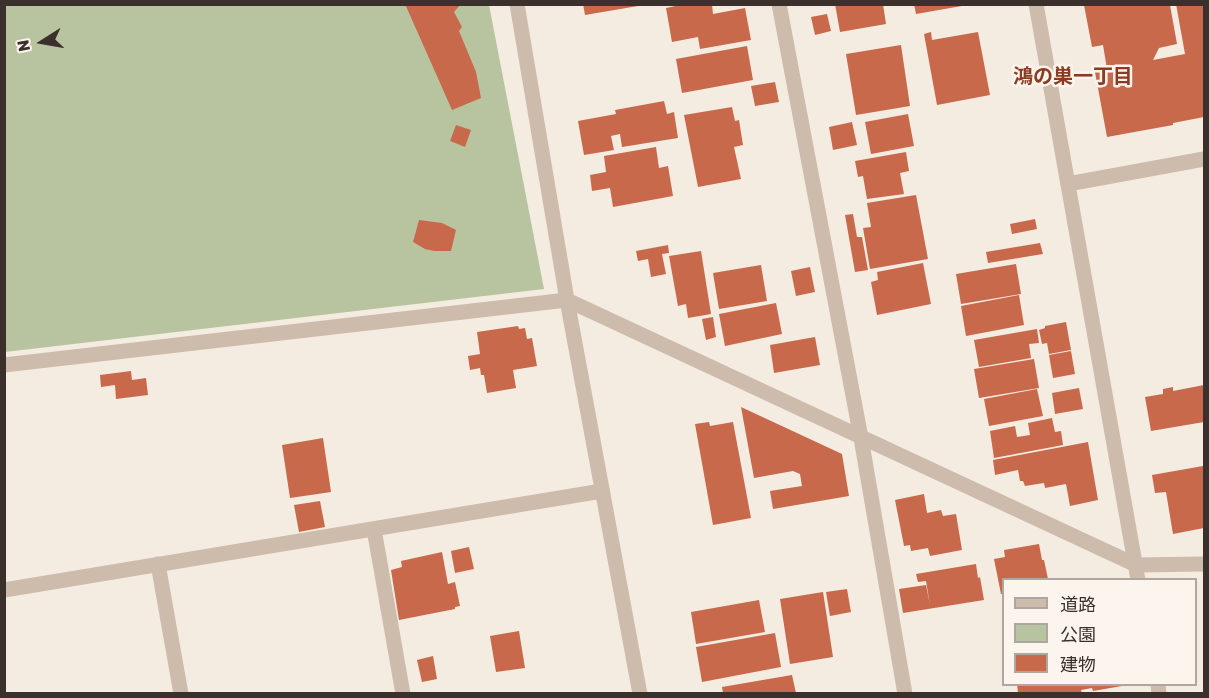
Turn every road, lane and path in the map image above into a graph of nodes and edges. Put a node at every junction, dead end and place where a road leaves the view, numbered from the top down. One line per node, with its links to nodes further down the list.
1 (517, 4): 6 (street)
2 (779, 4): 8 (street)
3 (1036, 4): 5 (street)
4 (1204, 159): 5 (street)
5 (1068, 184): 13 (street)
6 (567, 300): 7 (street); 8 (street); 9 (street)
7 (4, 364)
8 (861, 438): 13 (street); 18 (street)
9 (602, 491): 10 (street); 17 (street)
10 (374, 529): 11 (street); 16 (street)
11 (158, 564): 14 (street); 15 (street)
12 (1204, 564): 13 (street)
13 (1137, 572)
14 (4, 590)
15 (181, 693)
16 (403, 693)
17 (640, 693)
18 (905, 693)

